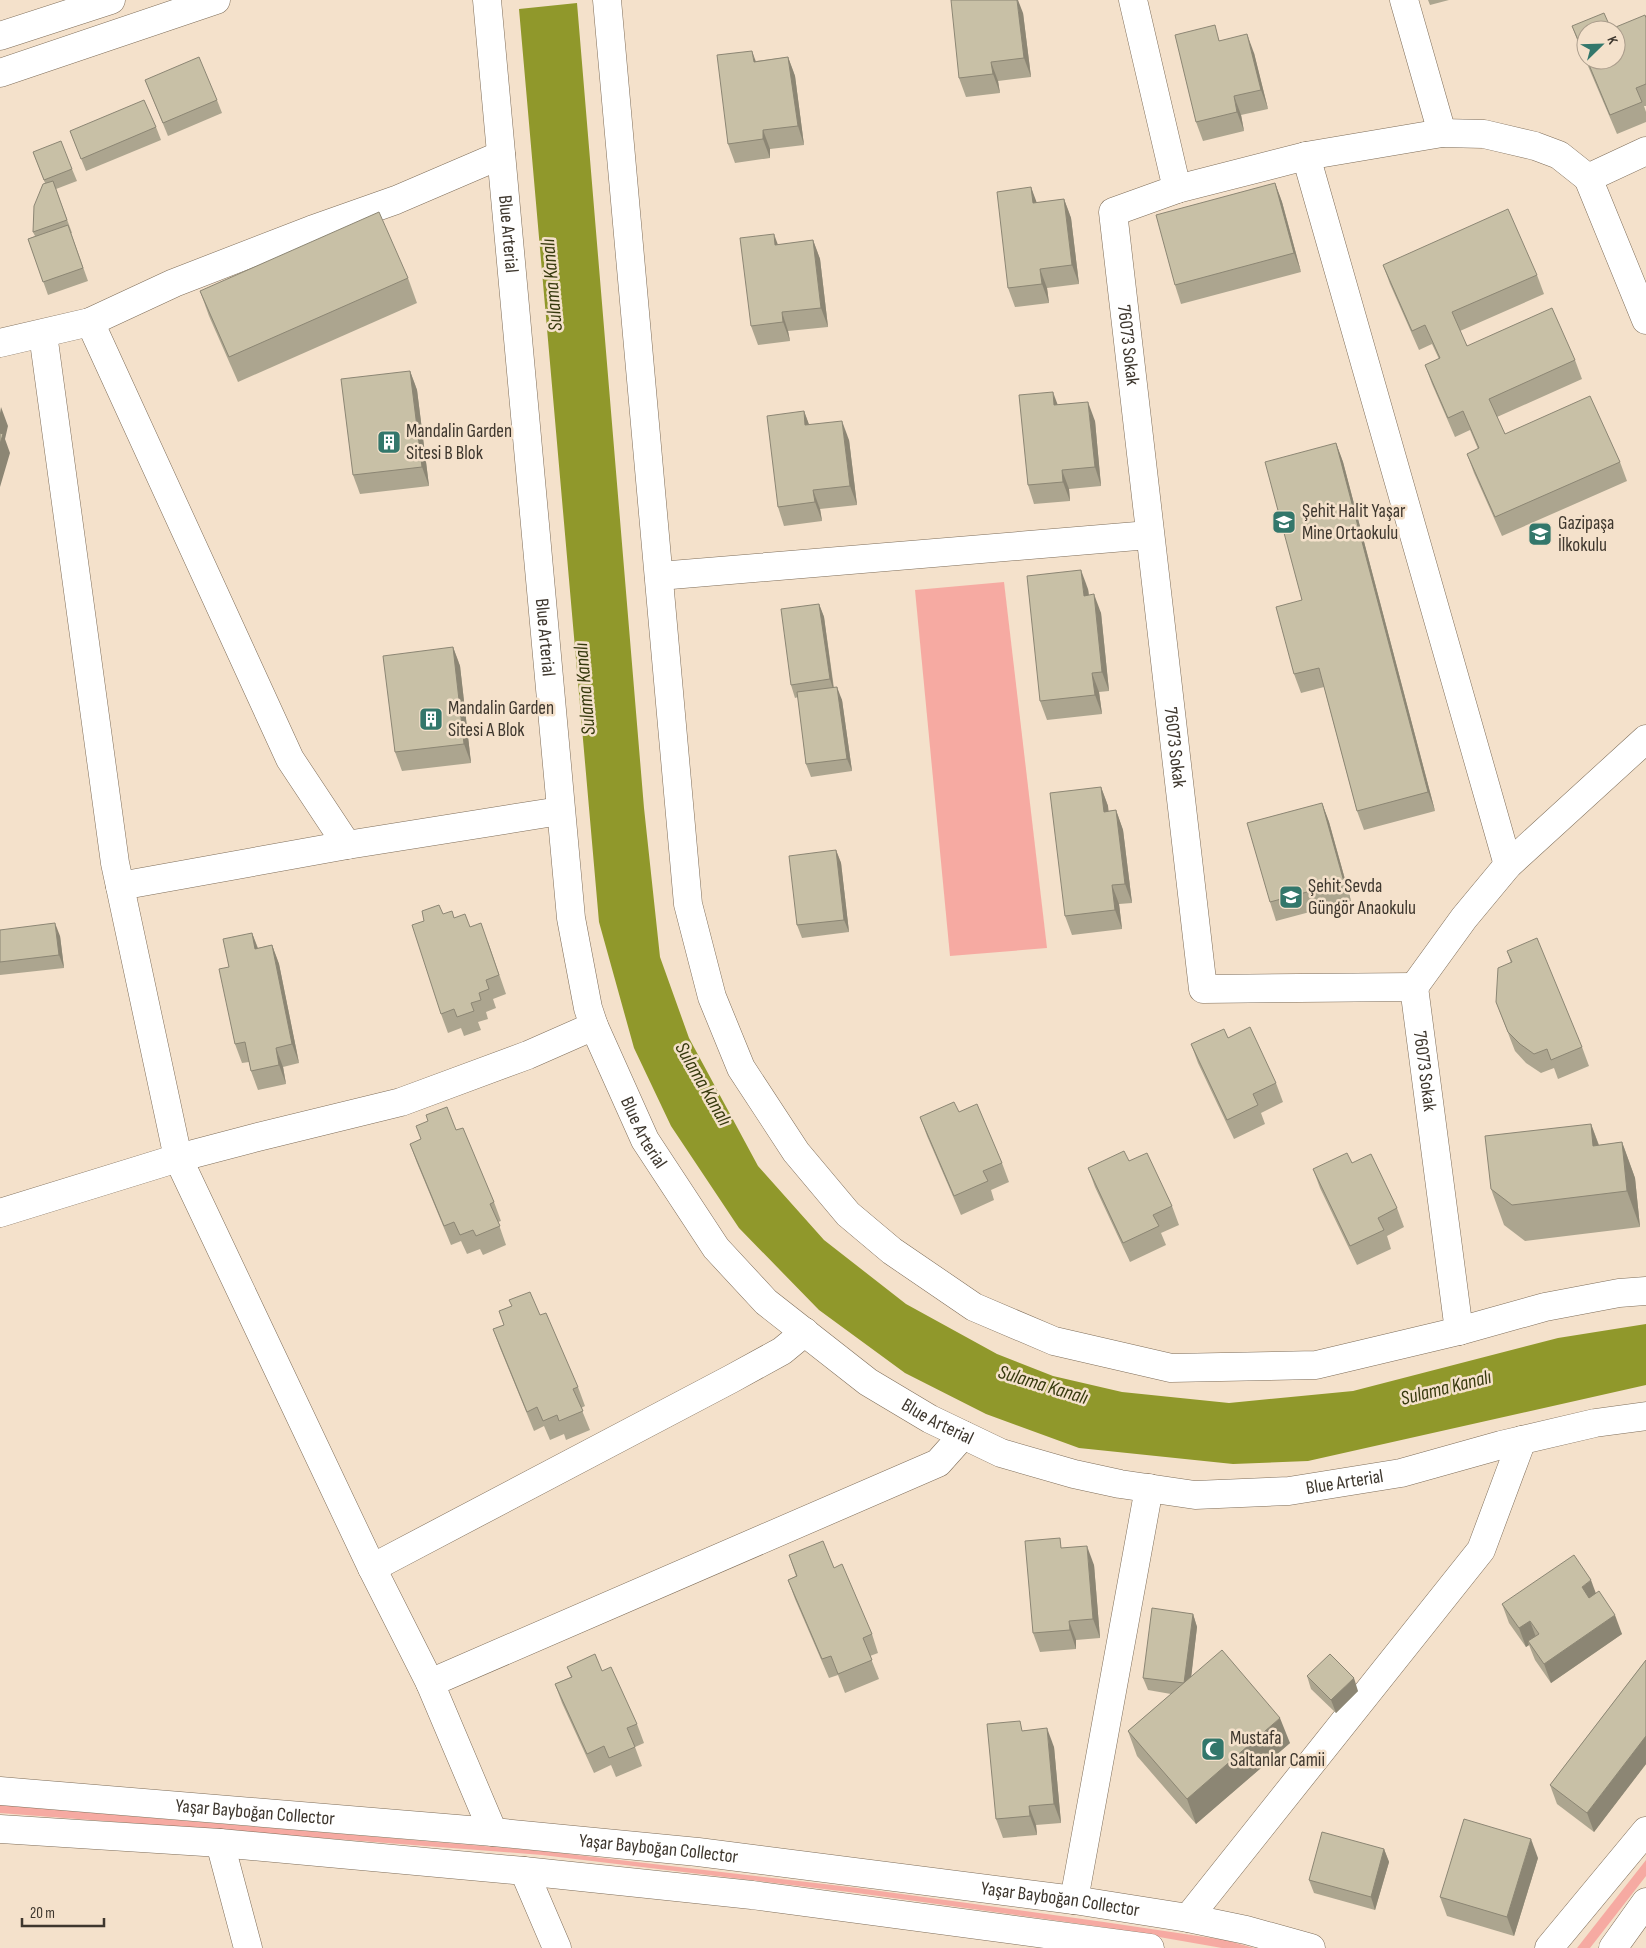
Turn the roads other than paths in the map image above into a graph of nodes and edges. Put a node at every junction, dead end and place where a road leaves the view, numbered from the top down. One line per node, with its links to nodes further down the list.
1 (111, 0): 7 (street)
2 (216, 0): 8 (street)
3 (487, 0): 11 (street, Blue Arterial)
4 (607, 0): 21 (street)
5 (1133, 0): 14 (street)
6 (1404, 0): 9 (street)
7 (0, 36)
8 (0, 73)
9 (1442, 133): 12 (street); 13 (street)
10 (1646, 151): 13 (street)
11 (501, 156): 17 (street); 23 (street, Blue Arterial)
12 (1306, 156): 14 (street); 25 (street)
13 (1588, 178): 15 (street)
14 (1177, 189): 20 (street, 76073 Sokak)
15 (1637, 272): 16 (street)
16 (1646, 320)
17 (90, 322): 18 (street); 24 (street)
18 (43, 334): 19 (street); 26 (street)
19 (0, 343)
20 (1149, 535): 21 (street); 27 (street, 76073 Sokak)
21 (659, 576): 32 (street)
22 (1646, 739): 25 (street)
23 (560, 811): 24 (street); 28 (street, Blue Arterial)
24 (347, 845): 26 (street)
25 (1508, 864): 27 (street)
26 (120, 886): 29 (street)
27 (1414, 987): 32 (street, 76073 Sokak)
28 (594, 1026): 29 (street); 33 (street, Blue Arterial)
29 (178, 1158): 30 (street); 38 (street)
30 (0, 1213)
31 (1646, 1291): 32 (street)
32 (1459, 1330)
33 (805, 1332): 35 (street, Blue Arterial); 38 (street)
34 (1646, 1416): 36 (street, Blue Arterial)
35 (963, 1435): 37 (street, Blue Arterial); 39 (street)
36 (1522, 1440): 37 (street, Blue Arterial); 48 (street)
37 (1149, 1488): 46 (street)
38 (372, 1568): 39 (street)
39 (430, 1682): 43 (street)
40 (0, 1791): 43 (street, Yaşar Bayboğan Collector)
41 (0, 1829): 44 (street, Yaşar Bayboğan Collector)
42 (1646, 1831): 53 (street)
43 (493, 1832): 46 (street, Yaşar Bayboğan Collector)
44 (220, 1843): 45 (street, Yaşar Bayboğan Collector); 49 (street)
45 (524, 1871): 50 (street); 51 (street, Yaşar Bayboğan Collector)
46 (1074, 1900): 48 (street, Yaşar Bayboğan Collector)
47 (1646, 1902): 54 (street)
48 (1188, 1918): 52 (street, Yaşar Bayboğan Collector)
49 (248, 1948)
50 (557, 1948)
51 (1150, 1948)
52 (1312, 1948)
53 (1549, 1948)
54 (1613, 1948)

